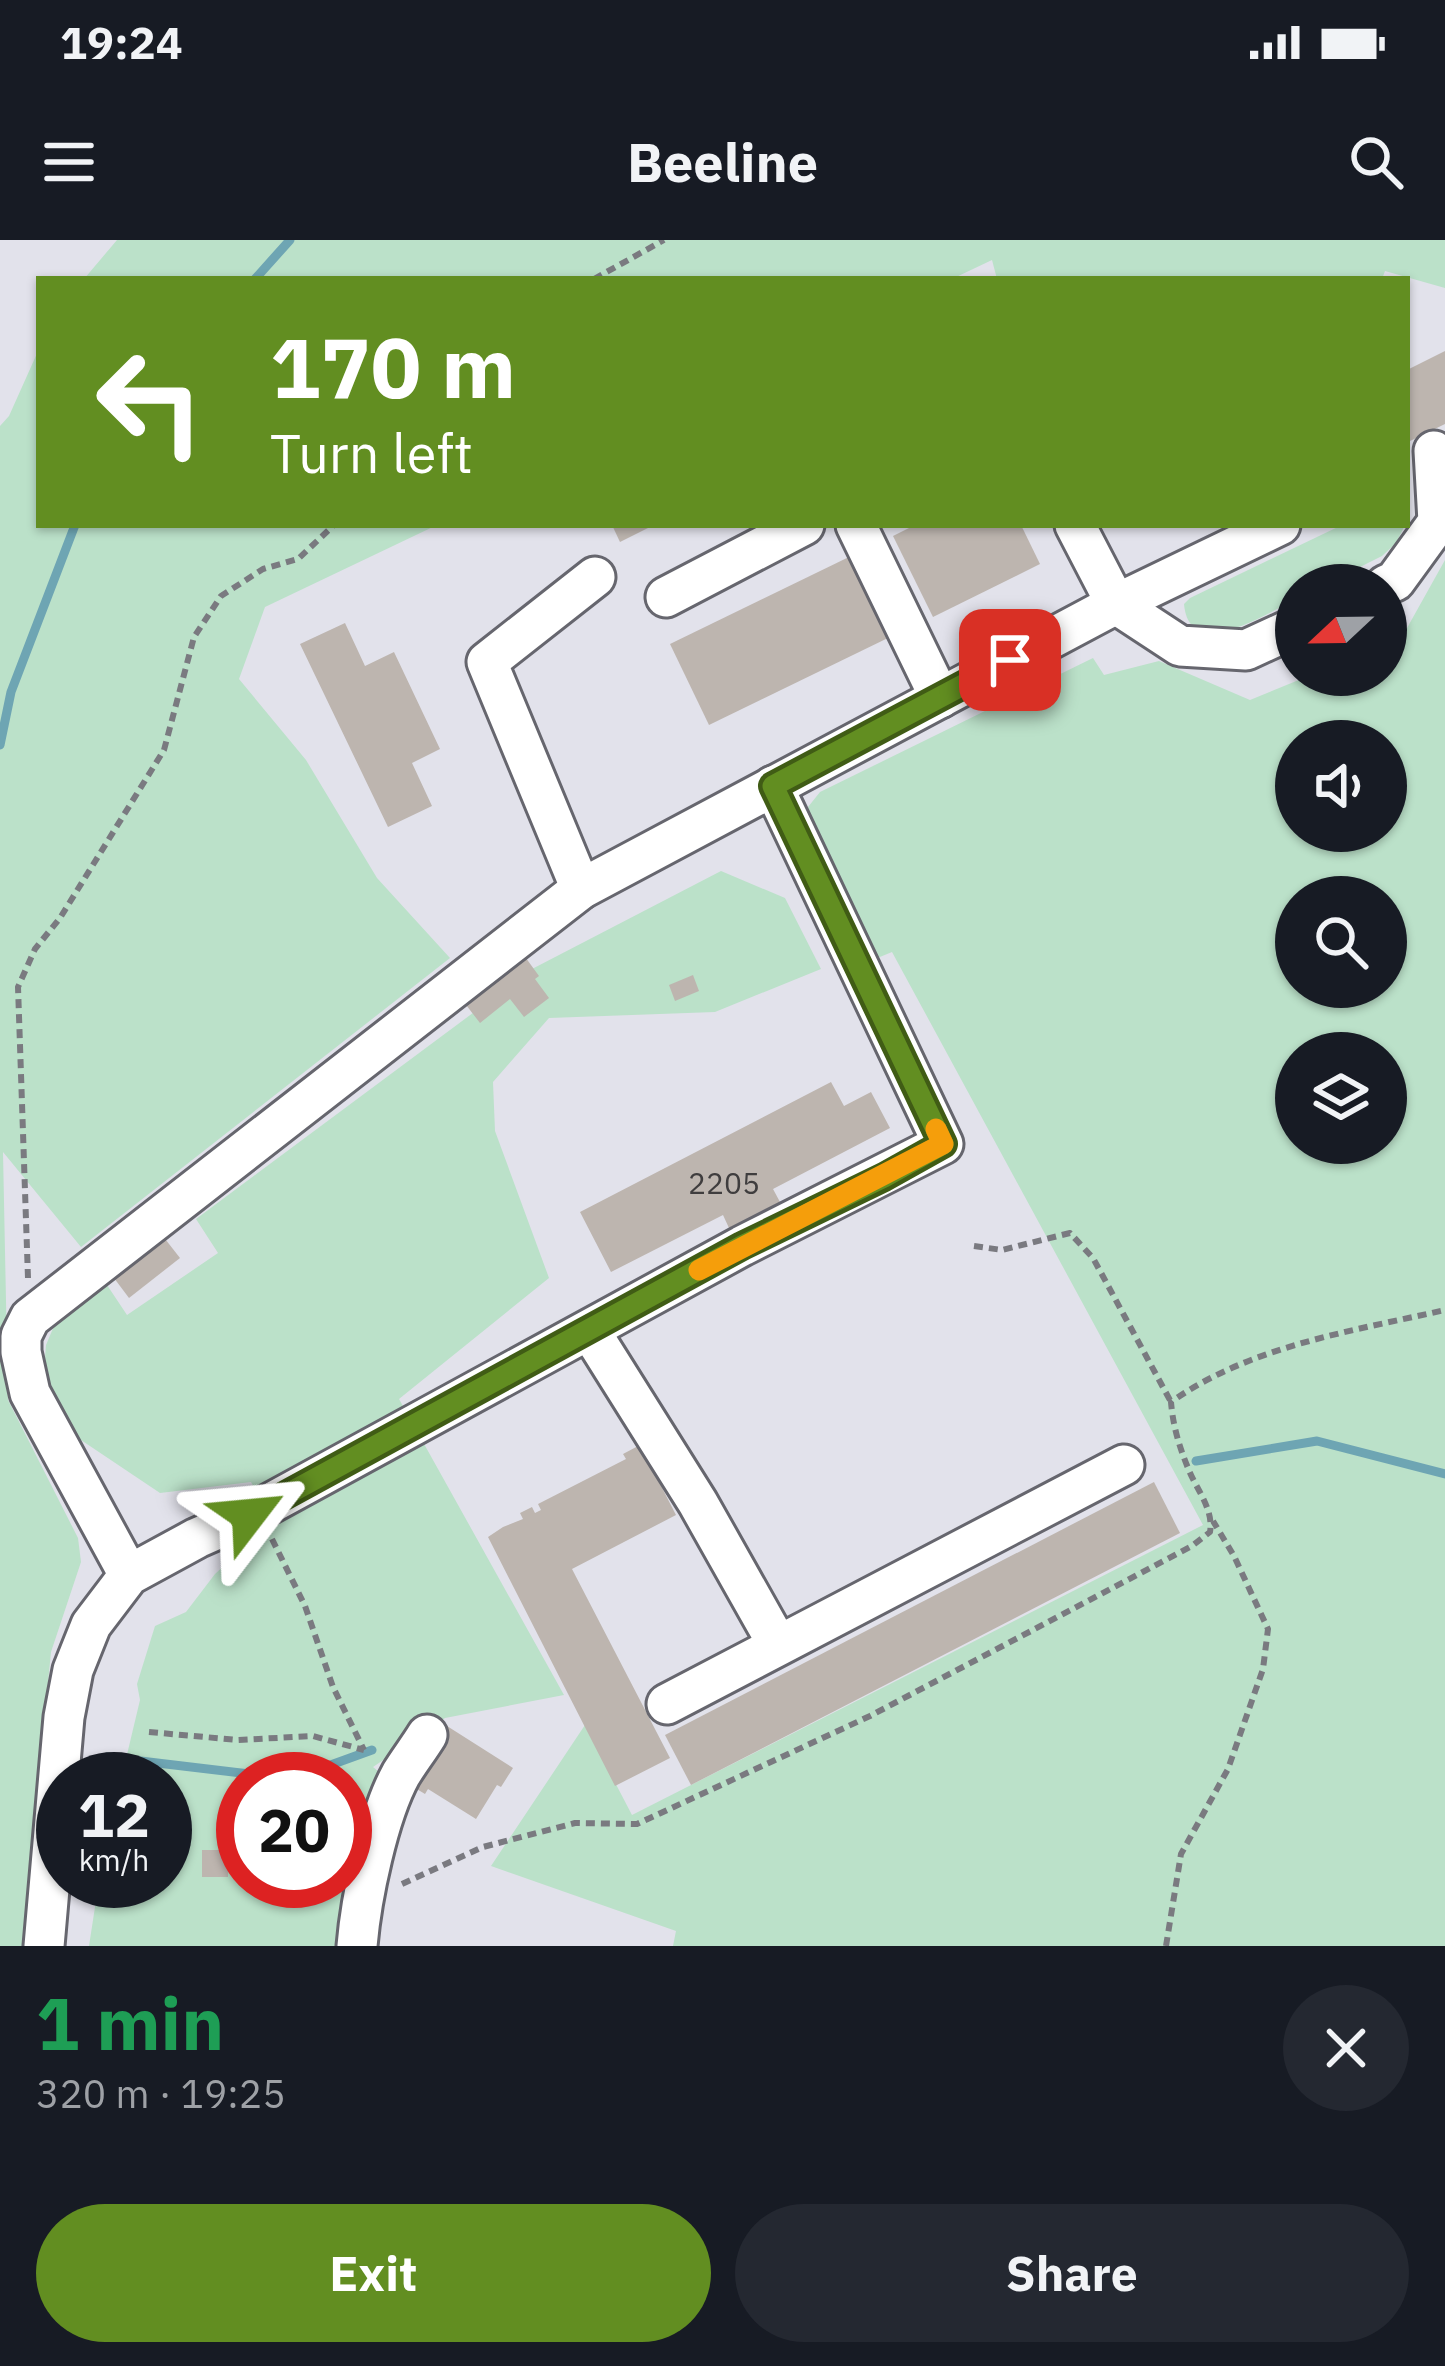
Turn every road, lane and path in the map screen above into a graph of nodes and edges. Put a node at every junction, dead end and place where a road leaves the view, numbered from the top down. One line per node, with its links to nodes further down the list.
1 (664, 240): 2 (path)
2 (599, 276)
3 (1429, 453): 9 (lane)
4 (331, 528): 19 (path)
5 (798, 528): 11 (lane)
6 (857, 528): 14 (lane)
7 (1077, 528): 12 (lane)
8 (1244, 535): 12 (lane)
9 (1407, 565)
10 (595, 577): 16 (lane)
11 (666, 597)
12 (1116, 604): 13 (lane); 14 (lane)
13 (1275, 637)
14 (940, 698): 15 (lane)
15 (773, 786): 16 (lane); 20 (lane)
16 (580, 889): 19 (lane)
17 (974, 1246): 21 (path)
18 (1445, 1310): 21 (path)
19 (30, 1318): 25 (lane)
20 (590, 1330): 23 (lane); 26 (lane)
21 (1171, 1402): 24 (path)
22 (1124, 1465): 26 (lane)
23 (249, 1515): 25 (lane); 30 (path)
24 (1212, 1519): 33 (path); 37 (path)
25 (129, 1575): 35 (lane)
26 (778, 1645): 27 (lane)
27 (667, 1704)
28 (149, 1732): 30 (path)
29 (428, 1736): 32 (lane)
30 (364, 1750): 31 (path)
31 (373, 1754)
32 (372, 1865)
33 (372, 1898)
34 (360, 1908): 36 (lane)
35 (44, 1946)
36 (357, 1946)
37 (1166, 1946)

